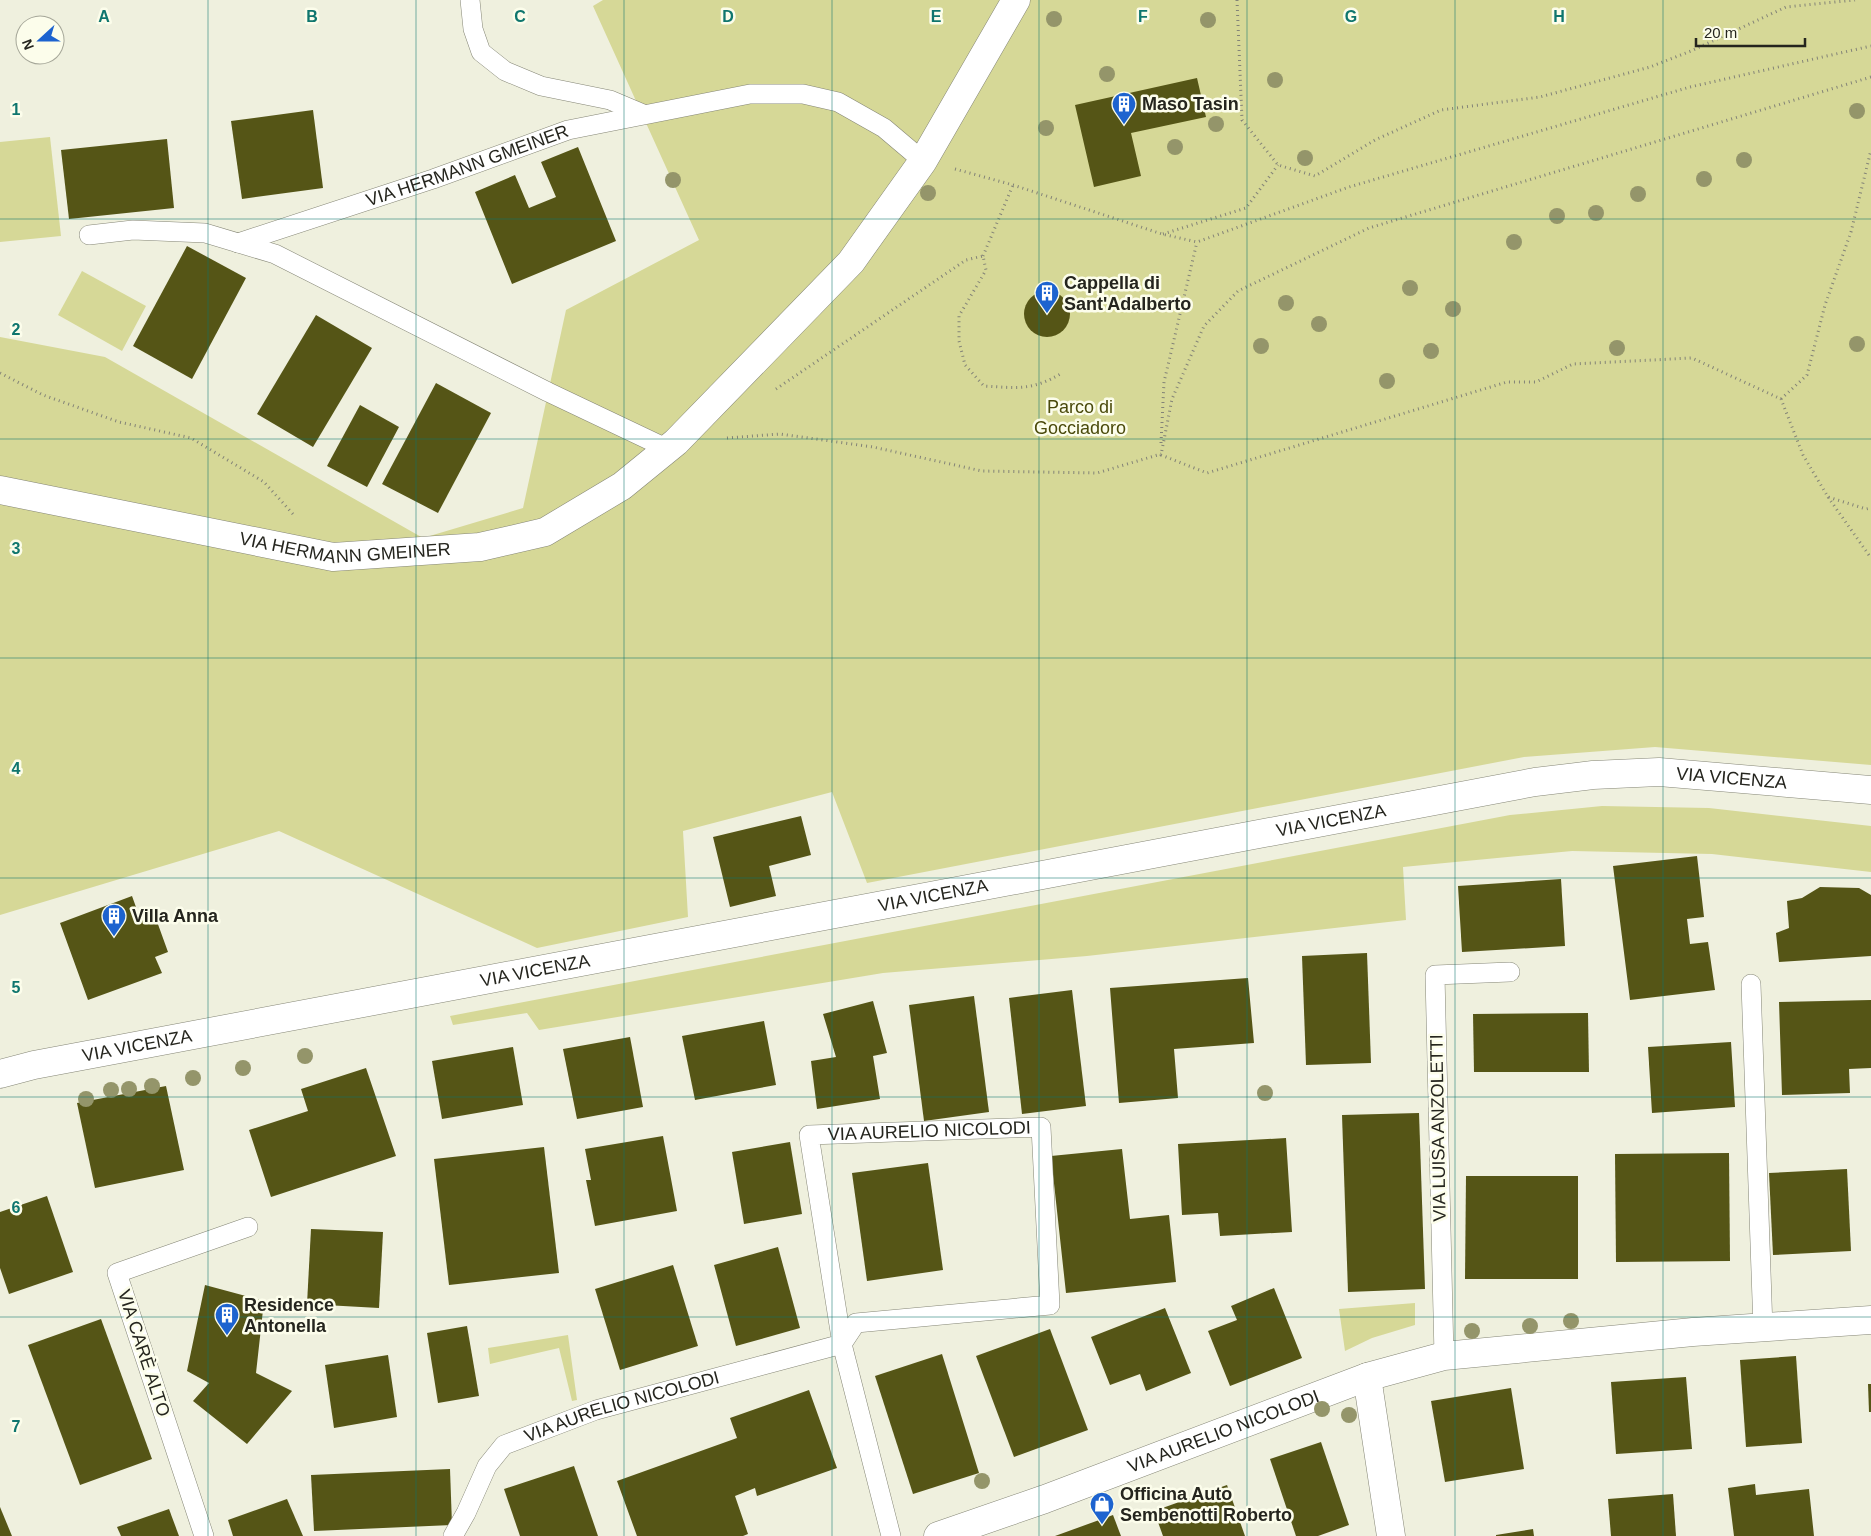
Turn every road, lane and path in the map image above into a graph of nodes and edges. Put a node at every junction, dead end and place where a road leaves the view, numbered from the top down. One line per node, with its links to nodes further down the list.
1 (470, 0): 7 (lane)
2 (1016, 0): 9 (street, VIA HERMANN GMEINER)
3 (1237, 0): 10 (path)
4 (1855, 0): 10 (path)
5 (1871, 46): 14 (path)
6 (1871, 77): 22 (path)
7 (643, 114): 9 (lane, VIA HERMANN GMEINER); 15 (lane, VIA HERMANN GMEINER)
8 (1871, 150): 20 (path)
9 (923, 161): 11 (path); 21 (street, VIA HERMANN GMEINER)
10 (1278, 165): 12 (path)
11 (1013, 185): 12 (path); 16 (path)
12 (1162, 234): 14 (path)
13 (89, 235): 15 (lane)
14 (1197, 242): 22 (path)
15 (238, 243): 21 (lane)
16 (983, 256): 18 (path); 19 (path)
17 (0, 373): 26 (path)
18 (1062, 373)
19 (774, 391)
20 (1781, 399): 22 (path); 24 (path)
21 (672, 446): 22 (path); 23 (street, VIA HERMANN GMEINER)
22 (1161, 455)
23 (0, 490)
24 (1828, 497): 25 (path); 27 (path)
25 (1871, 508)
26 (295, 516)
27 (1871, 558)
28 (1871, 790): 31 (street, VIA VICENZA)
29 (1510, 972): 36 (lane, VIA LUISA ANZOLETTI)
30 (1751, 984): 34 (lane)
31 (0, 1074)
32 (248, 1227): 38 (lane, VIA CARÈ ALTO)
33 (1871, 1320): 34 (street)
34 (1763, 1328): 36 (street)
35 (842, 1344): 35 (lane, VIA AURELIO NICOLODI); 39 (lane, VIA AURELIO NICOLODI); 40 (lane, VIA AURELIO NICOLODI)
36 (1444, 1356): 37 (street)
37 (1367, 1377): 41 (street, VIA AURELIO NICOLODI); 42 (street)
38 (204, 1536)
39 (453, 1536)
40 (891, 1536)
41 (938, 1536)
42 (1391, 1536)

